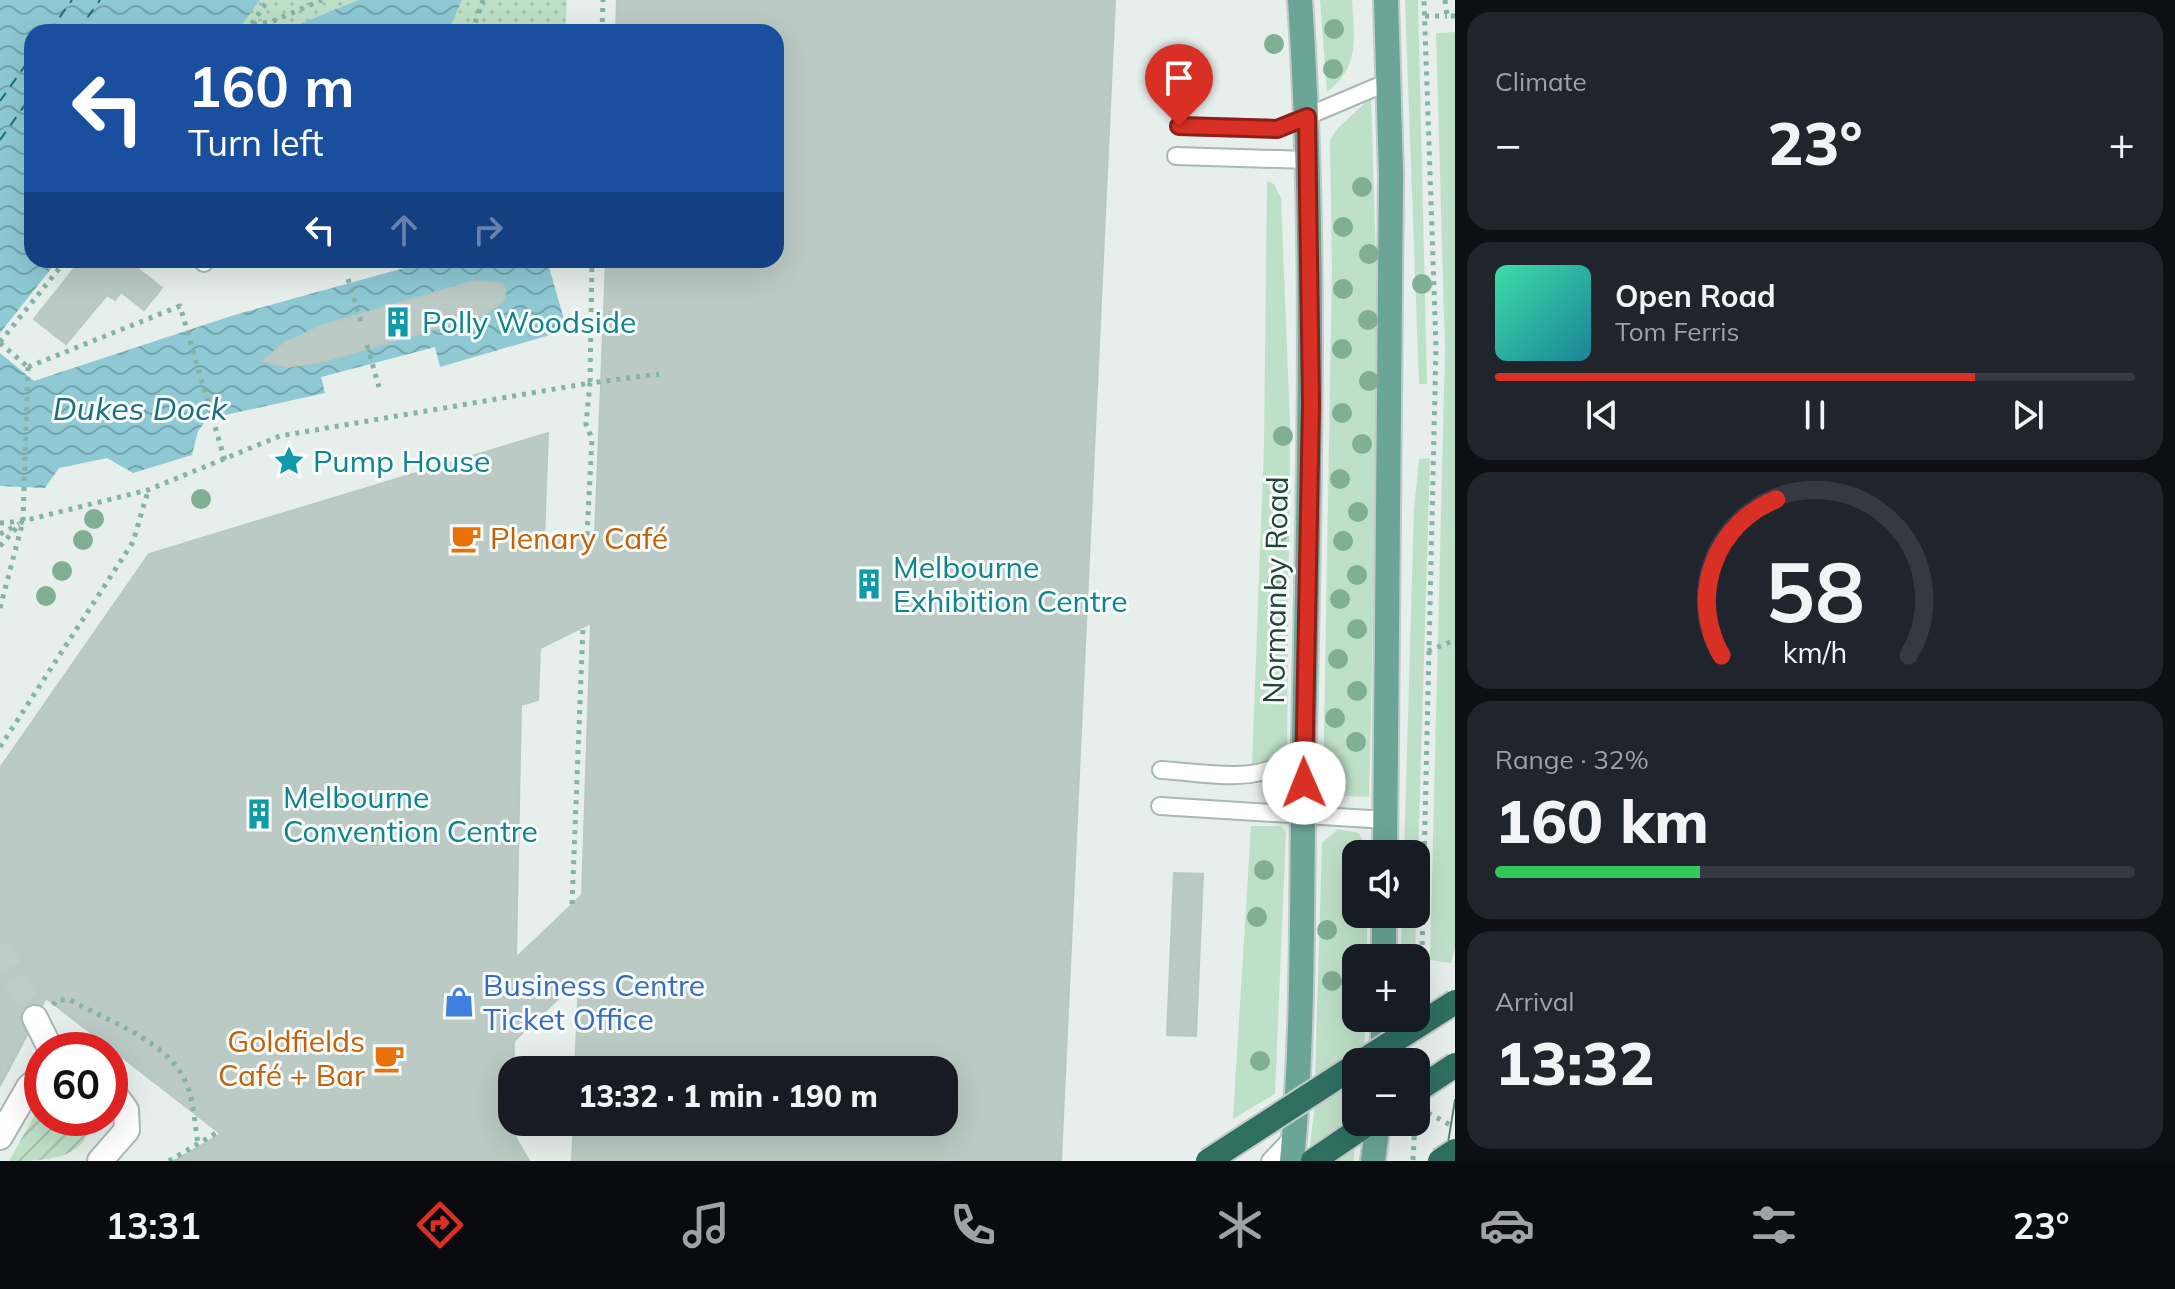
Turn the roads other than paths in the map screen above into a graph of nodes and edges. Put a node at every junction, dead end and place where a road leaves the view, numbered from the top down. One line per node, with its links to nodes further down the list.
1 (1300, 0): 4 (main road, Normanby Road)
2 (1386, 0): 3 (main road)
3 (1388, 82): 4 (lane); 12 (main road)
4 (1307, 117): 5 (lane); 7 (main road, Normanby Road)
5 (1179, 126)
6 (1176, 156): 7 (lane)
7 (1308, 160): 8 (main road, Normanby Road)
8 (1303, 751): 9 (lane); 11 (main road, Normanby Road)
9 (1161, 770)
10 (1160, 806): 11 (lane)
11 (1305, 815): 12 (lane); 23 (main road, Normanby Road)
12 (1386, 820): 13 (main road)
13 (1385, 840)
14 (1455, 1002): 17 (highway, bridge)
15 (37, 1021): 16 (street)
16 (42, 1032)
17 (1383, 1048)
18 (1455, 1065): 20 (highway, bridge)
19 (1342, 1074): 29 (highway, bridge)
20 (1430, 1082)
21 (24, 1096): 26 (street)
22 (122, 1136): 28 (street)
23 (1294, 1136): 30 (lane); 31 (main road, Normanby Road)
24 (1350, 1136): 32 (highway)
25 (1376, 1136): 33 (main road)
26 (0, 1137)
27 (1455, 1151): 34 (highway, bridge)
28 (100, 1161)
29 (1208, 1161)
30 (1270, 1161)
31 (1292, 1161)
32 (1313, 1161)
33 (1373, 1161)
34 (1440, 1161)

